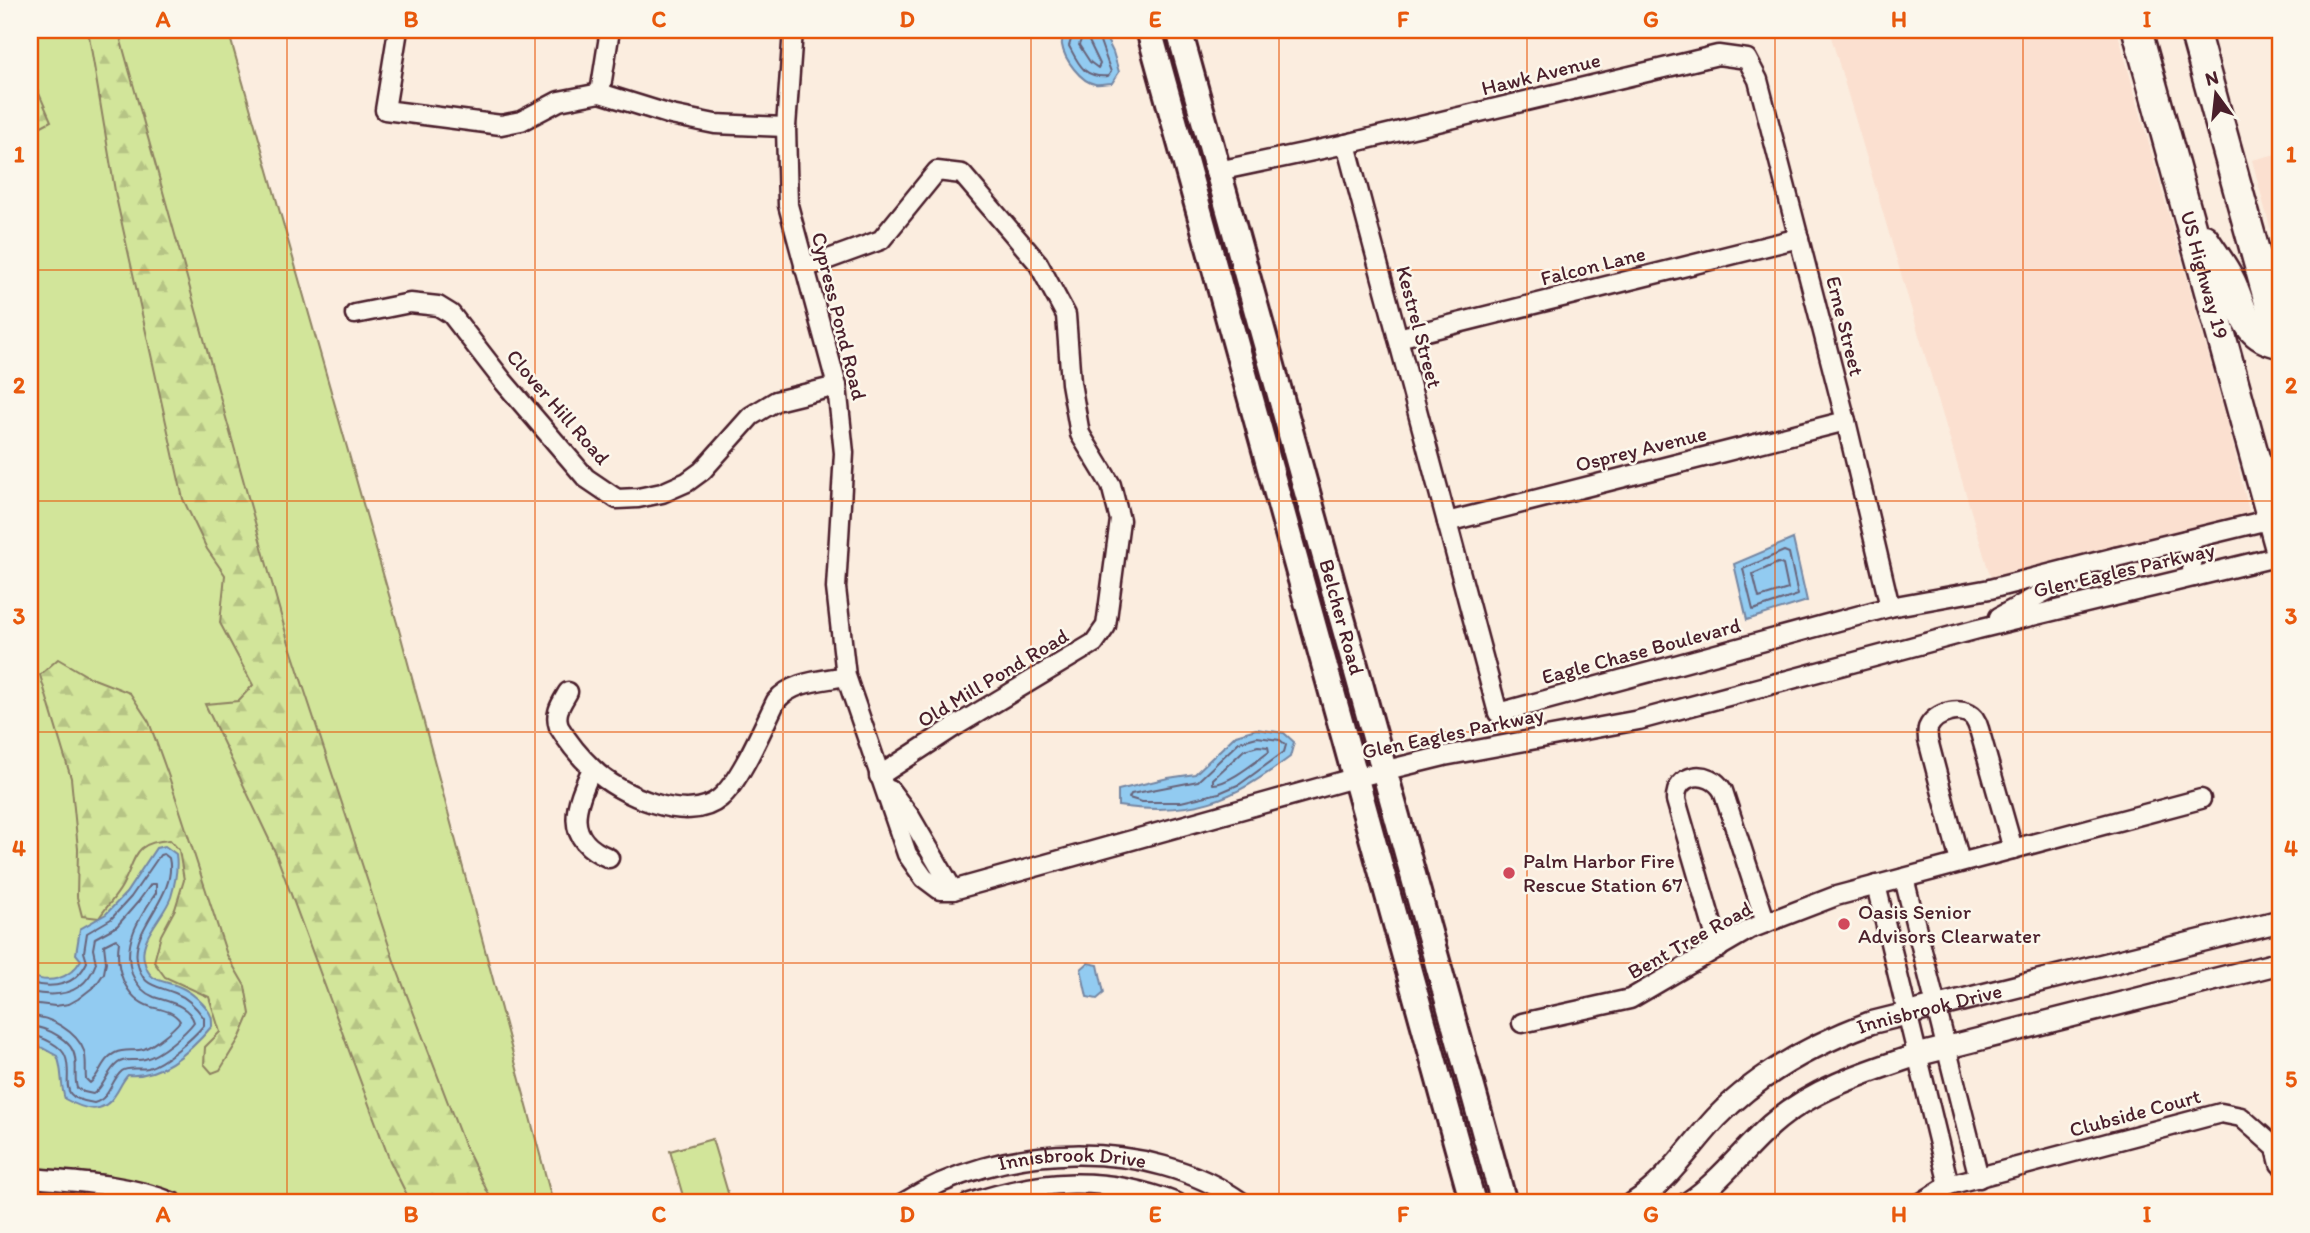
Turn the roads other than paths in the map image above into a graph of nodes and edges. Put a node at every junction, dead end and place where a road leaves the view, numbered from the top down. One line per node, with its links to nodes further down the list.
1 (398, 30): 11 (street)
2 (610, 30): 11 (street)
3 (793, 30): 12 (street, Cypress Pond Road)
4 (1149, 30): 40 (main road, Belcher Road)
5 (1179, 30): 14 (main road, Belcher Road)
6 (2137, 30): 15 (highway, US Highway 19)
7 (2179, 30): 10 (highway)
8 (2194, 30): 10 (highway)
9 (1747, 59): 13 (street, Hawk Avenue); 16 (street, Erne Street)
10 (2210, 88): 20 (highway)
11 (600, 93): 12 (street)
12 (786, 127): 17 (street, Cypress Pond Road)
13 (1346, 144): 14 (street, Hawk Avenue); 19 (street, Kestrel Street)
14 (1218, 172): 38 (main road, Belcher Road)
15 (2189, 217): 20 (highway); 24 (highway, US Highway 19)
16 (1799, 238): 19 (street, Falcon Lane); 22 (street, Erne Street)
17 (804, 268): 21 (street, Cypress Pond Road); 39 (street, Old Mill Pond Road)
18 (355, 314): 21 (street, Clover Hill Road)
19 (1398, 338): 23 (street, Kestrel Street)
20 (2280, 342)
21 (836, 386): 35 (street, Cypress Pond Road)
22 (1846, 421): 23 (street, Osprey Avenue); 33 (street, Erne Street)
23 (1447, 522): 33 (street, Eagle Chase Boulevard)
24 (2276, 522): 25 (street, Glen Eagles Parkway); 26 (highway, US Highway 19)
25 (2186, 540): 28 (street, Glen Eagles Parkway); 29 (street)
26 (2280, 549)
27 (2280, 556): 29 (street, Glen Eagles Parkway)
28 (2116, 557): 30 (street, Eagle Chase Boulevard); 31 (street, Glen Eagles Parkway)
29 (2194, 577): 32 (street, Glen Eagles Parkway)
30 (1990, 589): 31 (street, Eagle Chase Boulevard); 33 (street, Eagle Chase Boulevard)
31 (2039, 595): 32 (street, Eagle Chase Boulevard); 34 (street, Glen Eagles Parkway)
32 (2120, 595): 34 (street, Glen Eagles Parkway)
33 (1890, 607)
34 (1978, 629): 38 (street, Glen Eagles Parkway)
35 (846, 676): 37 (street); 39 (street, Cypress Pond Road)
36 (568, 692): 37 (street)
37 (592, 768): 43 (street)
38 (1384, 771): 40 (street, Glen Eagles Parkway); 71 (main road, Belcher Road)
39 (879, 776): 47 (street, Cypress Pond Road)
40 (1354, 778): 47 (street, Glen Eagles Parkway); 59 (main road, Belcher Road)
41 (2201, 799): 42 (street, Bent Tree Road)
42 (2013, 849): 44 (street, Bent Tree Road); 44 (street)
43 (609, 858)
44 (1960, 862): 45 (street, Bent Tree Road)
45 (1904, 878): 46 (street, Bent Tree Road); 50 (street)
46 (1877, 885): 49 (street, Bent Tree Road); 51 (street)
47 (947, 890)
48 (2280, 921): 54 (street, Innisbrook Drive)
49 (1766, 923): 52 (street, Bent Tree Road); 52 (street)
50 (1917, 930): 51 (street); 54 (street)
51 (1889, 937): 55 (street)
52 (1719, 948): 56 (street, Bent Tree Road)
53 (2280, 963): 57 (street, Innisbrook Drive)
54 (1937, 1007): 55 (street, Innisbrook Drive); 57 (street)
55 (1908, 1014): 58 (street); 72 (street, Innisbrook Drive)
56 (1522, 1023)
57 (1947, 1048): 58 (street, Innisbrook Drive); 62 (street)
58 (1917, 1055): 63 (street); 73 (street, Innisbrook Drive)
59 (1457, 1147): 69 (main road, Belcher Road); 70 (main road)
60 (2280, 1164): 62 (street, Clubside Court)
61 (30, 1178): 64 (street)
62 (1979, 1178): 63 (street, Clubside Court)
63 (1949, 1185): 74 (street, Clubside Court)
64 (174, 1203)
65 (903, 1203): 68 (street, Innisbrook Drive)
66 (970, 1203): 67 (street, Innisbrook Drive)
67 (1177, 1203)
68 (1243, 1203)
69 (1473, 1203)
70 (1488, 1203)
71 (1504, 1203)
72 (1634, 1203)
73 (1688, 1203)
74 (1921, 1203)

